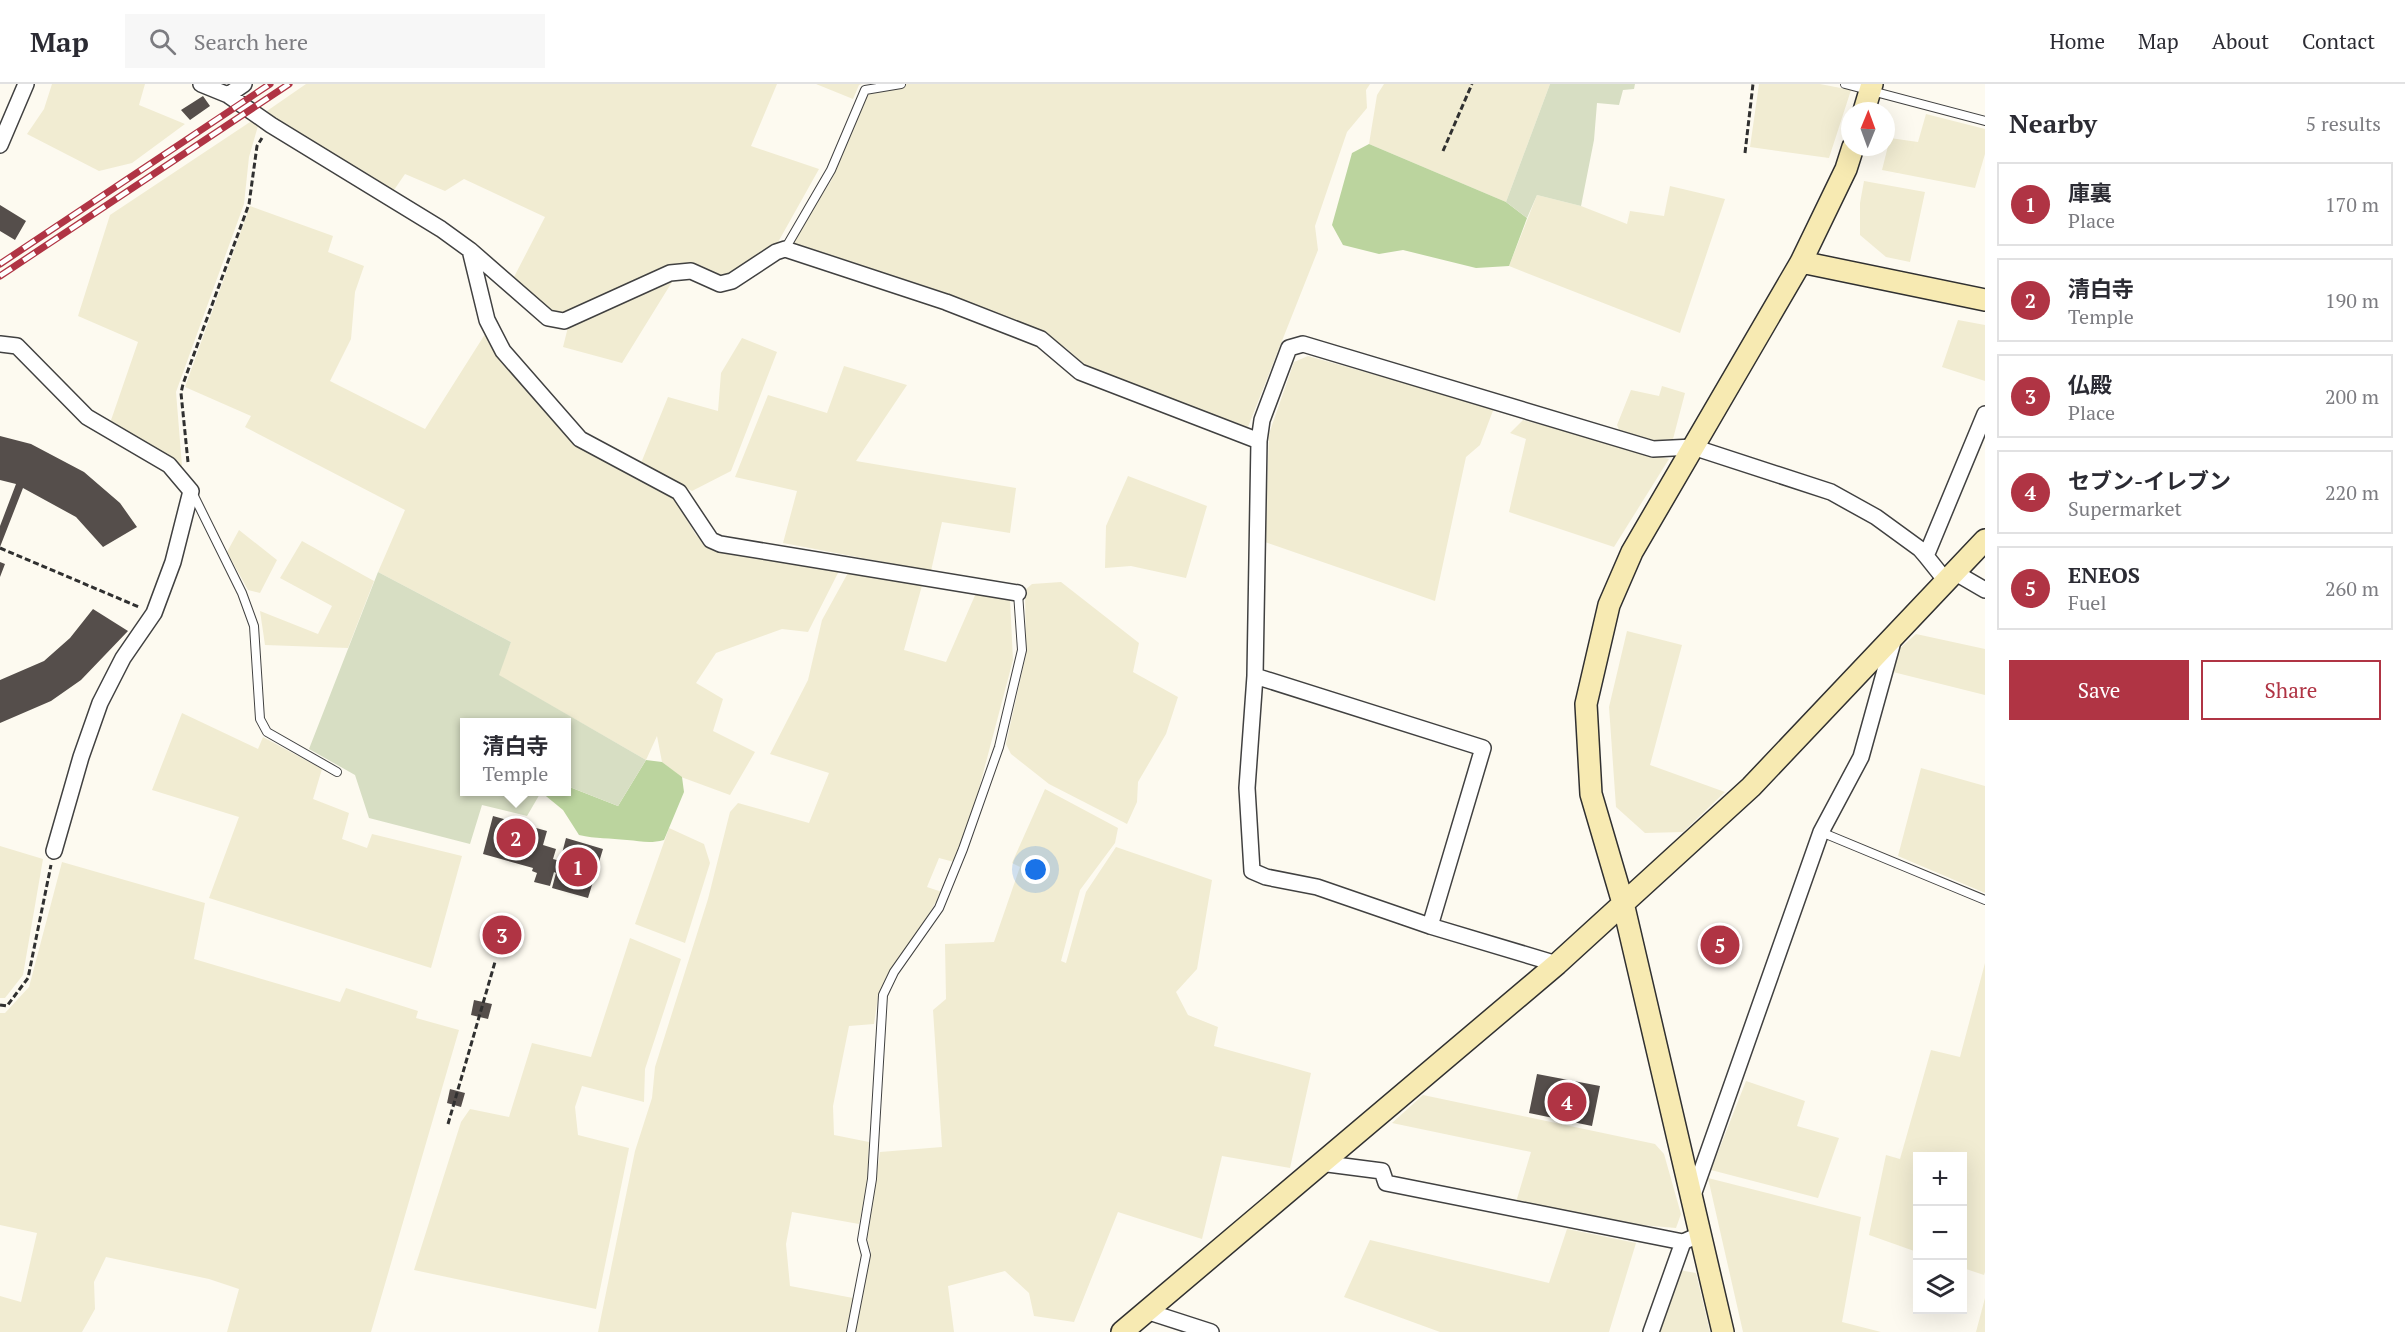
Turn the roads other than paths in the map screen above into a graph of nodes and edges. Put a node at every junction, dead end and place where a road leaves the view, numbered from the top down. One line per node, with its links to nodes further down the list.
1 (26, 84): 10 (street)
2 (201, 84): 7 (street)
3 (244, 84): 7 (street)
4 (901, 84): 12 (lane)
5 (1845, 84): 6 (lane)
6 (1871, 86): 8 (street); 9 (lane)
7 (228, 94): 13 (street)
8 (1867, 102)
9 (1985, 121)
10 (0, 145)
11 (1850, 156): 14 (street)
12 (785, 249): 13 (street); 18 (street)
13 (470, 250): 25 (street)
14 (1801, 262): 15 (street); 19 (street)
15 (1985, 300)
16 (0, 344): 20 (street)
17 (1985, 414): 22 (street)
18 (1259, 441): 19 (street); 27 (street)
19 (1693, 447): 22 (street); 32 (street)
20 (191, 491): 28 (lane); 30 (street)
21 (1985, 540): 23 (street)
22 (1926, 556): 23 (street)
23 (1950, 577): 24 (street); 26 (street)
24 (1985, 591)
25 (1018, 593): 39 (lane)
26 (1894, 636): 29 (street); 32 (street)
27 (1255, 675): 33 (street); 33 (street)
28 (337, 772)
29 (1821, 832): 31 (lane); 36 (street)
30 (54, 851)
31 (1985, 900)
32 (1623, 903): 34 (street); 36 (street)
33 (1430, 926): 34 (street)
34 (1557, 964): 35 (street)
35 (1320, 1163): 37 (street); 38 (street)
36 (1692, 1198): 37 (street)
37 (1692, 1239): 42 (street); 43 (street)
38 (1146, 1311): 40 (street); 41 (street)
39 (851, 1332)
40 (1122, 1332)
41 (1211, 1332)
42 (1652, 1332)
43 (1723, 1332)

